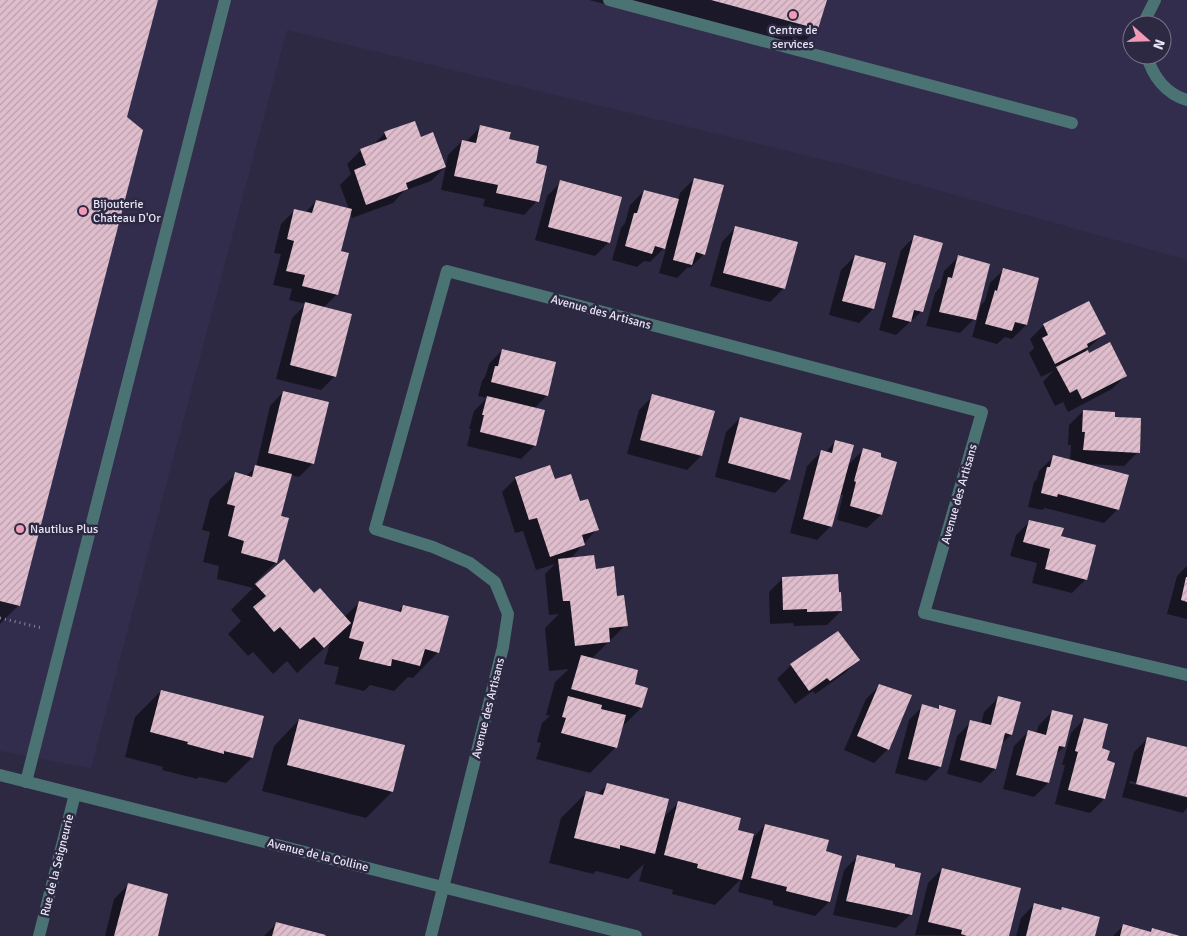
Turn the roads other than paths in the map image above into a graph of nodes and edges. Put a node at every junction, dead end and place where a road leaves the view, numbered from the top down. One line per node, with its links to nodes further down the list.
1 (225, 0): 10 (street)
2 (609, 0): 7 (street)
3 (1155, 0): 4 (street)
4 (1148, 15)
5 (1151, 65): 6 (street)
6 (1187, 100)
7 (1072, 122)
8 (1187, 675): 12 (street, Avenue des Artisans)
9 (0, 775): 10 (street, Avenue de la Colline)
10 (26, 782): 11 (street, Avenue de la Colline)
11 (75, 794): 12 (street, Avenue de la Colline); 13 (street, Rue de la Seigneurie)
12 (443, 886): 14 (street); 15 (street, Avenue de la Colline)
13 (39, 936)
14 (431, 936)
15 (636, 936)

